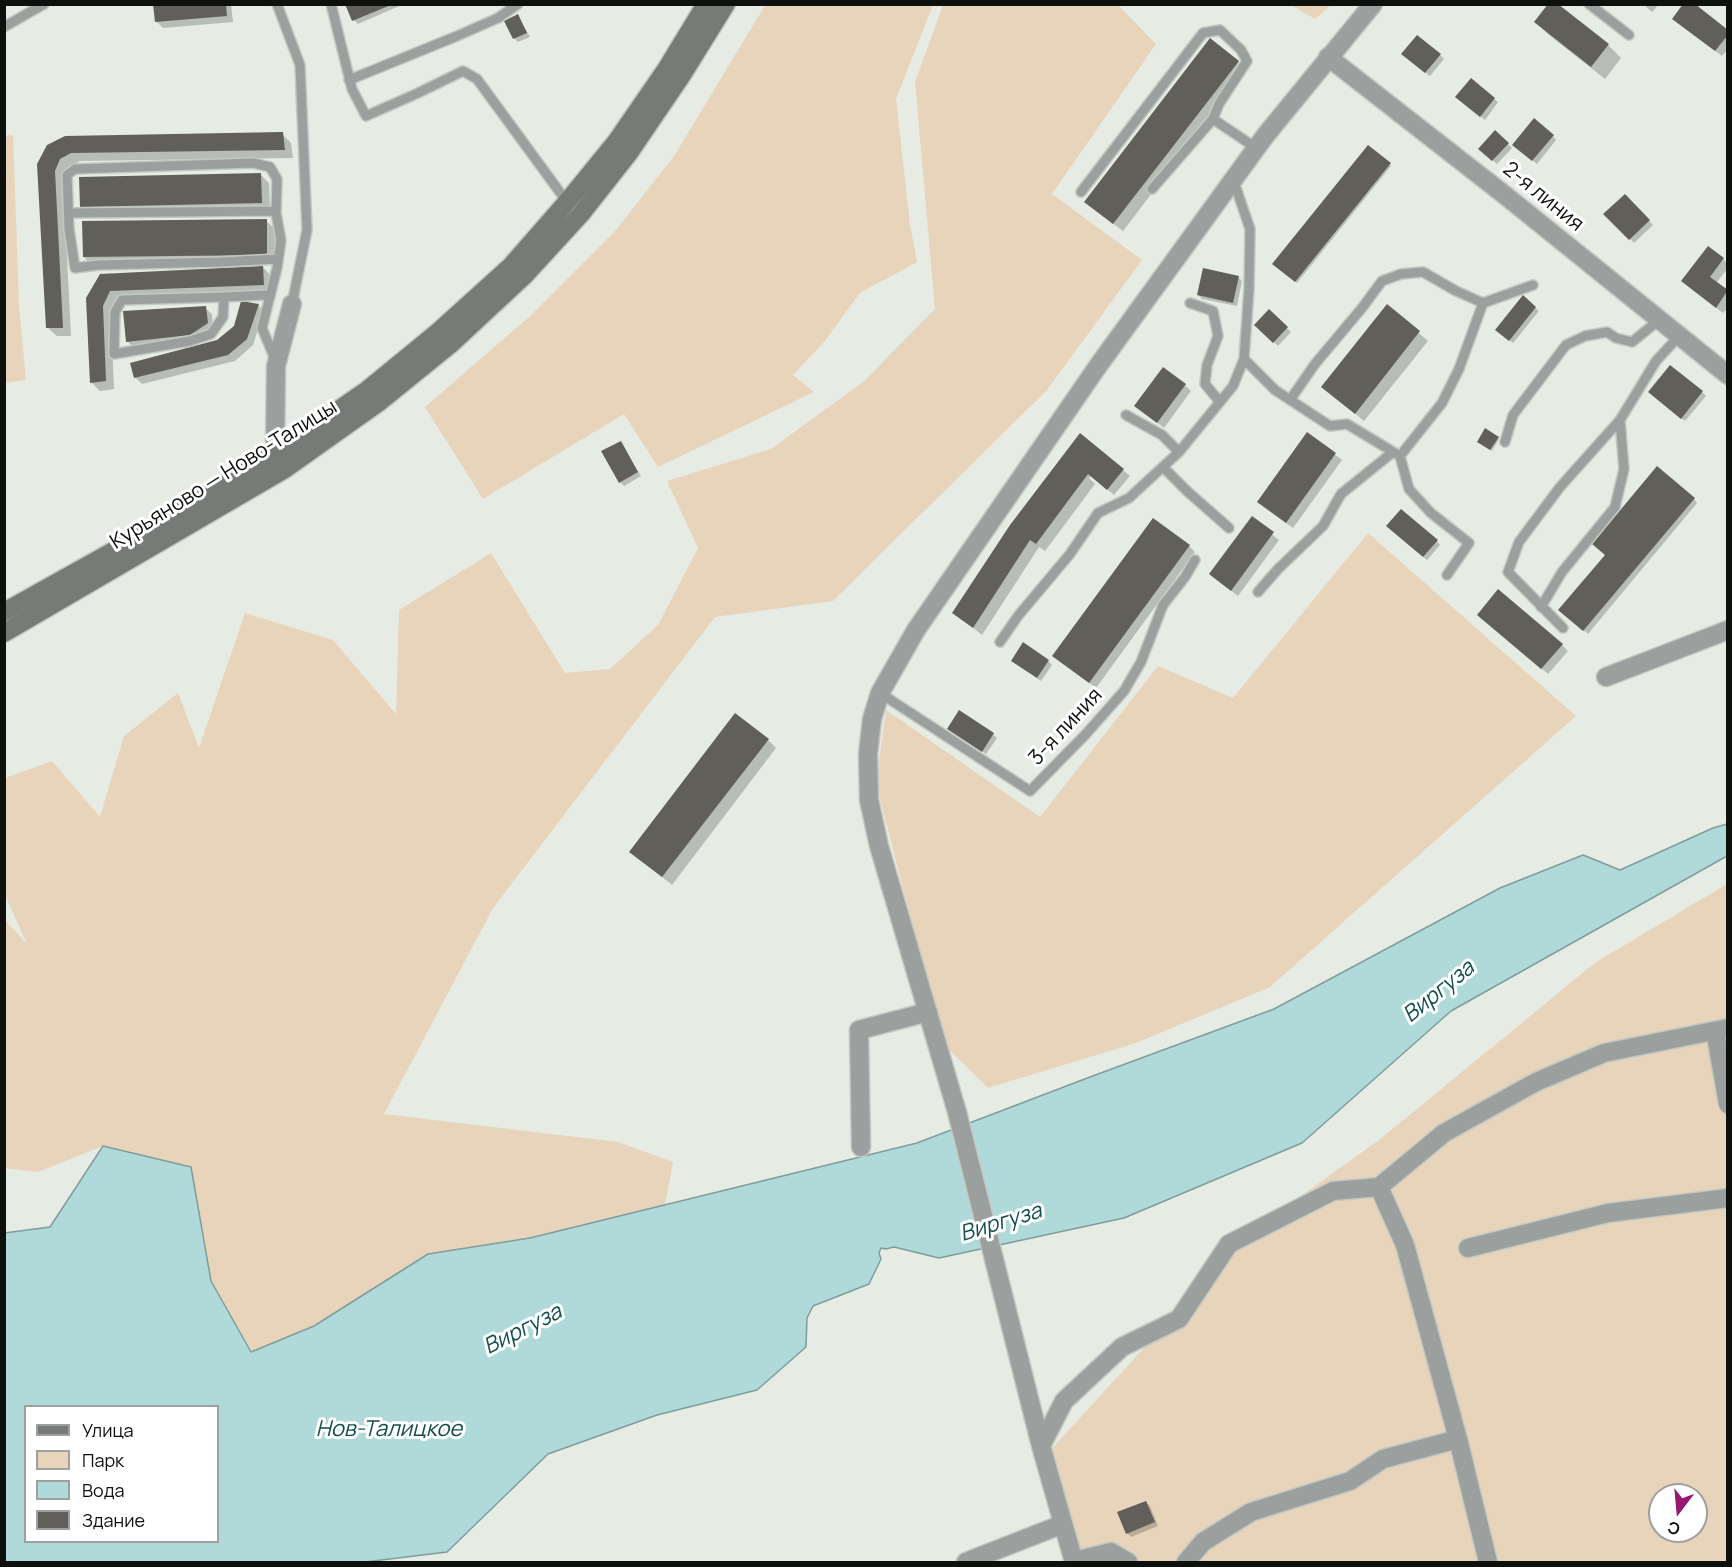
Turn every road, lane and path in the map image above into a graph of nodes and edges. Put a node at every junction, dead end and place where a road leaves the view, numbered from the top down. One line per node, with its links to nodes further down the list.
1 (44, 4): 9 (lane)
2 (278, 4): 27 (lane)
3 (331, 4): 12 (lane)
4 (518, 4): 12 (lane)
5 (706, 4): 18 (main road, Курьяново — Ново-Талицы)
6 (726, 4): 50 (main road, Курьяново — Ново-Талицы)
7 (1373, 4): 11 (street)
8 (1589, 4): 10 (lane)
9 (4, 27)
10 (1629, 35)
11 (1328, 57): 14 (street); 28 (street, 2-я линия)
12 (349, 80): 18 (lane)
13 (1213, 119): 14 (lane); 16 (lane); 17 (lane)
14 (1256, 147): 15 (street)
15 (1233, 179): 30 (lane); 53 (street)
16 (1152, 189)
17 (1082, 192)
18 (567, 202): 39 (main road, Курьяново — Ново-Талицы)
19 (276, 211): 20 (lane); 20 (lane); 21 (lane)
20 (69, 213): 21 (lane)
21 (278, 259): 24 (lane)
22 (1533, 285): 26 (lane)
23 (224, 297): 23 (lane); 24 (lane)
24 (270, 297): 31 (lane)
25 (1190, 303): 34 (lane)
26 (1483, 303): 33 (lane); 40 (lane)
27 (292, 304): 31 (street)
28 (1659, 320): 29 (street, 2-я линия); 37 (lane)
29 (1679, 336): 32 (street, 2-я линия); 36 (lane)
30 (1244, 359): 33 (lane); 34 (lane)
31 (277, 364): 39 (street)
32 (1728, 375)
33 (1290, 400): 40 (lane)
34 (1220, 402): 38 (lane)
35 (1126, 415): 38 (lane)
36 (1620, 420): 46 (lane); 46 (lane)
37 (1505, 442)
38 (1179, 452): 41 (lane)
39 (275, 454): 47 (main road, Курьяново — Ново-Талицы)
40 (1396, 454): 44 (lane); 45 (lane)
41 (1163, 466): 42 (lane); 51 (lane)
42 (1229, 528)
43 (1195, 560): 53 (lane, 3-я линия)
44 (1447, 575)
45 (1258, 592)
46 (1541, 607): 48 (lane)
47 (4, 612)
48 (1563, 628)
49 (1728, 630): 52 (street)
50 (4, 633)
51 (1000, 642)
52 (1606, 677)
53 (880, 693): 54 (street)
54 (928, 1012): 57 (street); 62 (street)
55 (1721, 1030): 56 (street); 58 (street)
56 (1728, 1104)
57 (861, 1147)
58 (1379, 1187): 61 (street); 62 (street)
59 (1728, 1198): 60 (street)
60 (1468, 1248)
61 (1458, 1439): 67 (street); 68 (street)
62 (1041, 1446): 63 (street)
63 (1063, 1524): 64 (street); 65 (street)
64 (1074, 1562): 66 (street)
65 (966, 1563)
66 (1128, 1563)
67 (1186, 1563)
68 (1488, 1563)

